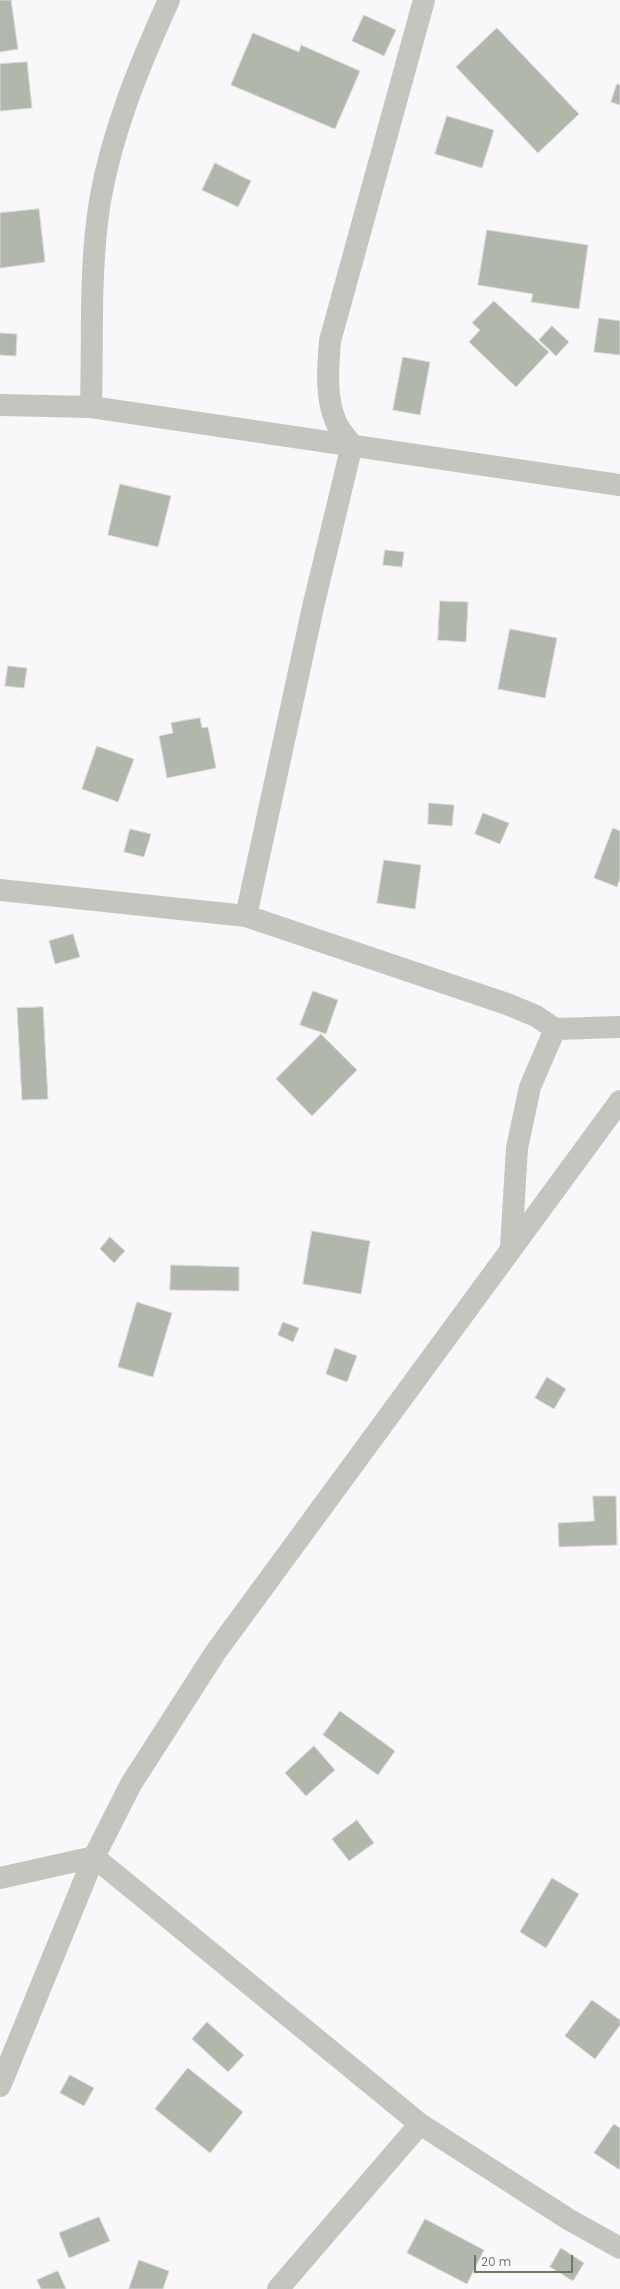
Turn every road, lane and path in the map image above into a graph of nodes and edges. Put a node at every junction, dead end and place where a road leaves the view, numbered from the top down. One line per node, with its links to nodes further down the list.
1 (169, 0): 4 (street)
2 (424, 0): 5 (street)
3 (0, 406): 4 (street)
4 (91, 407): 5 (street)
5 (352, 445): 6 (street); 8 (street)
6 (620, 485)
7 (0, 890): 8 (street)
8 (246, 916): 10 (street)
9 (620, 1027): 10 (street)
10 (555, 1029): 12 (street)
11 (620, 1101): 12 (street)
12 (511, 1248): 13 (street)
13 (94, 1857): 14 (street); 15 (street); 16 (street)
14 (0, 1878)
15 (0, 2086)
16 (420, 2124): 17 (street); 18 (street)
17 (620, 2248)
18 (278, 2289)

